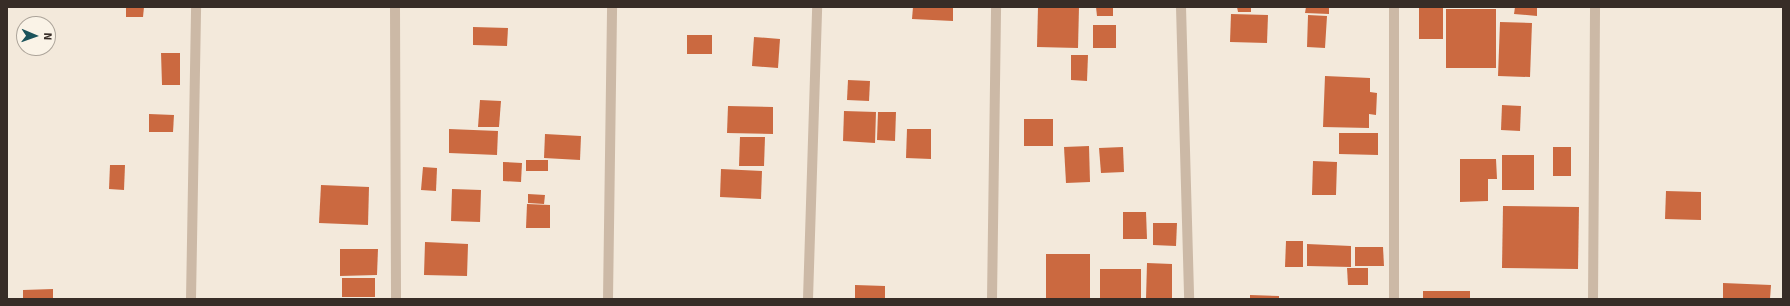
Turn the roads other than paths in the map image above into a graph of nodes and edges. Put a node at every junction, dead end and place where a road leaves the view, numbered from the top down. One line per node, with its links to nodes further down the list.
1 (196, 7): 9 (street)
2 (395, 7): 10 (street)
3 (612, 7): 11 (street)
4 (816, 7): 12 (street)
5 (996, 7): 13 (street)
6 (1181, 7): 14 (street)
7 (1394, 7): 15 (street)
8 (1595, 7): 16 (street)
9 (191, 299)
10 (396, 299)
11 (608, 299)
12 (808, 299)
13 (992, 299)
14 (1190, 299)
15 (1394, 299)
16 (1592, 299)

